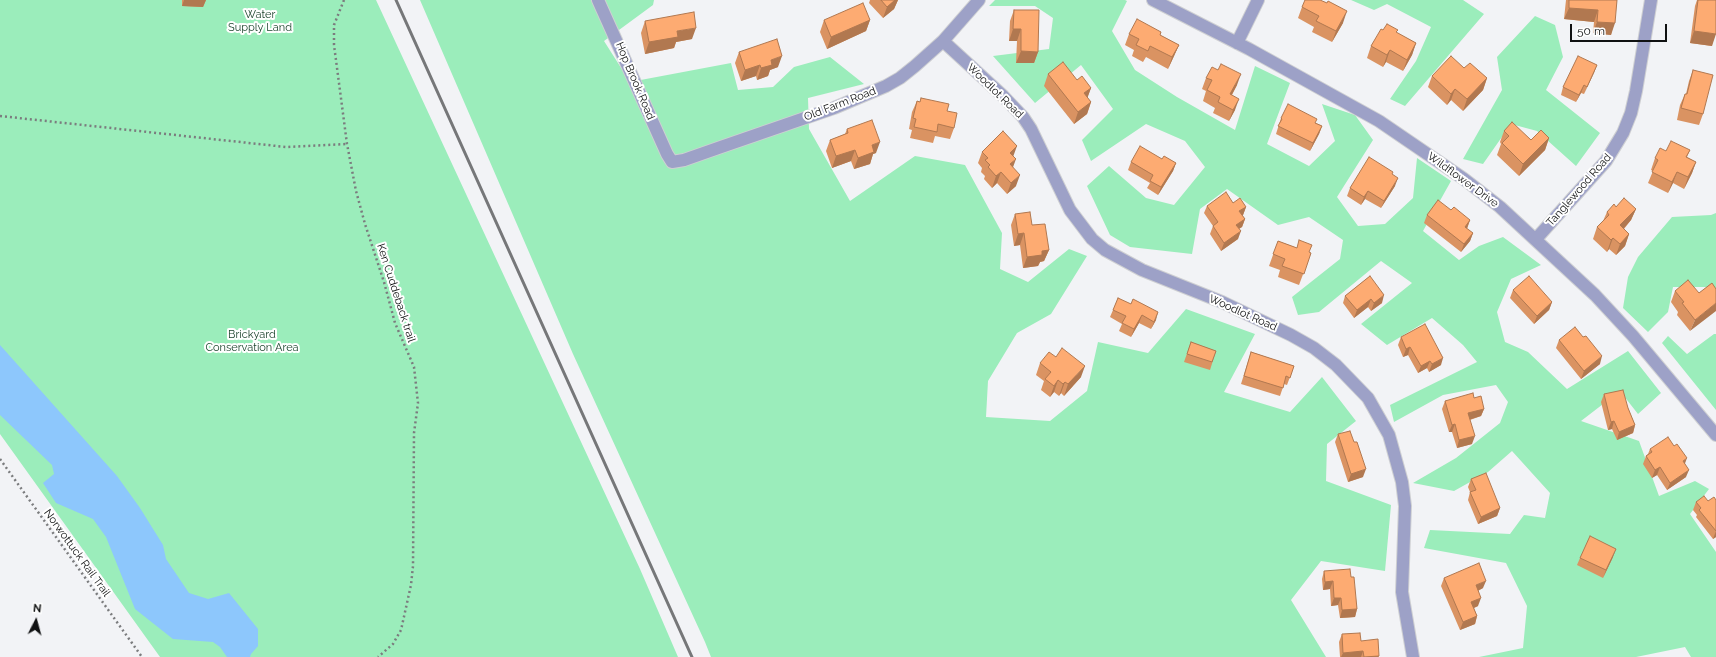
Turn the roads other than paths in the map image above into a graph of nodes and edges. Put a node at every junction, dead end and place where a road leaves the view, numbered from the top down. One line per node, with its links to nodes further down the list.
1 (598, 0): 8 (street, Hop Brook Road)
2 (980, 0): 6 (street, Old Farm Road)
3 (1153, 0): 7 (street, Wildflower Drive)
4 (1258, 0): 7 (street)
5 (1651, 0): 9 (street, Tanglewood Road)
6 (943, 41): 8 (street, Old Farm Road); 11 (street, Woodlot Road)
7 (1237, 43): 9 (street, Wildflower Drive)
8 (672, 162)
9 (1536, 239): 10 (street, Wildflower Drive)
10 (1716, 435)
11 (1413, 657)

